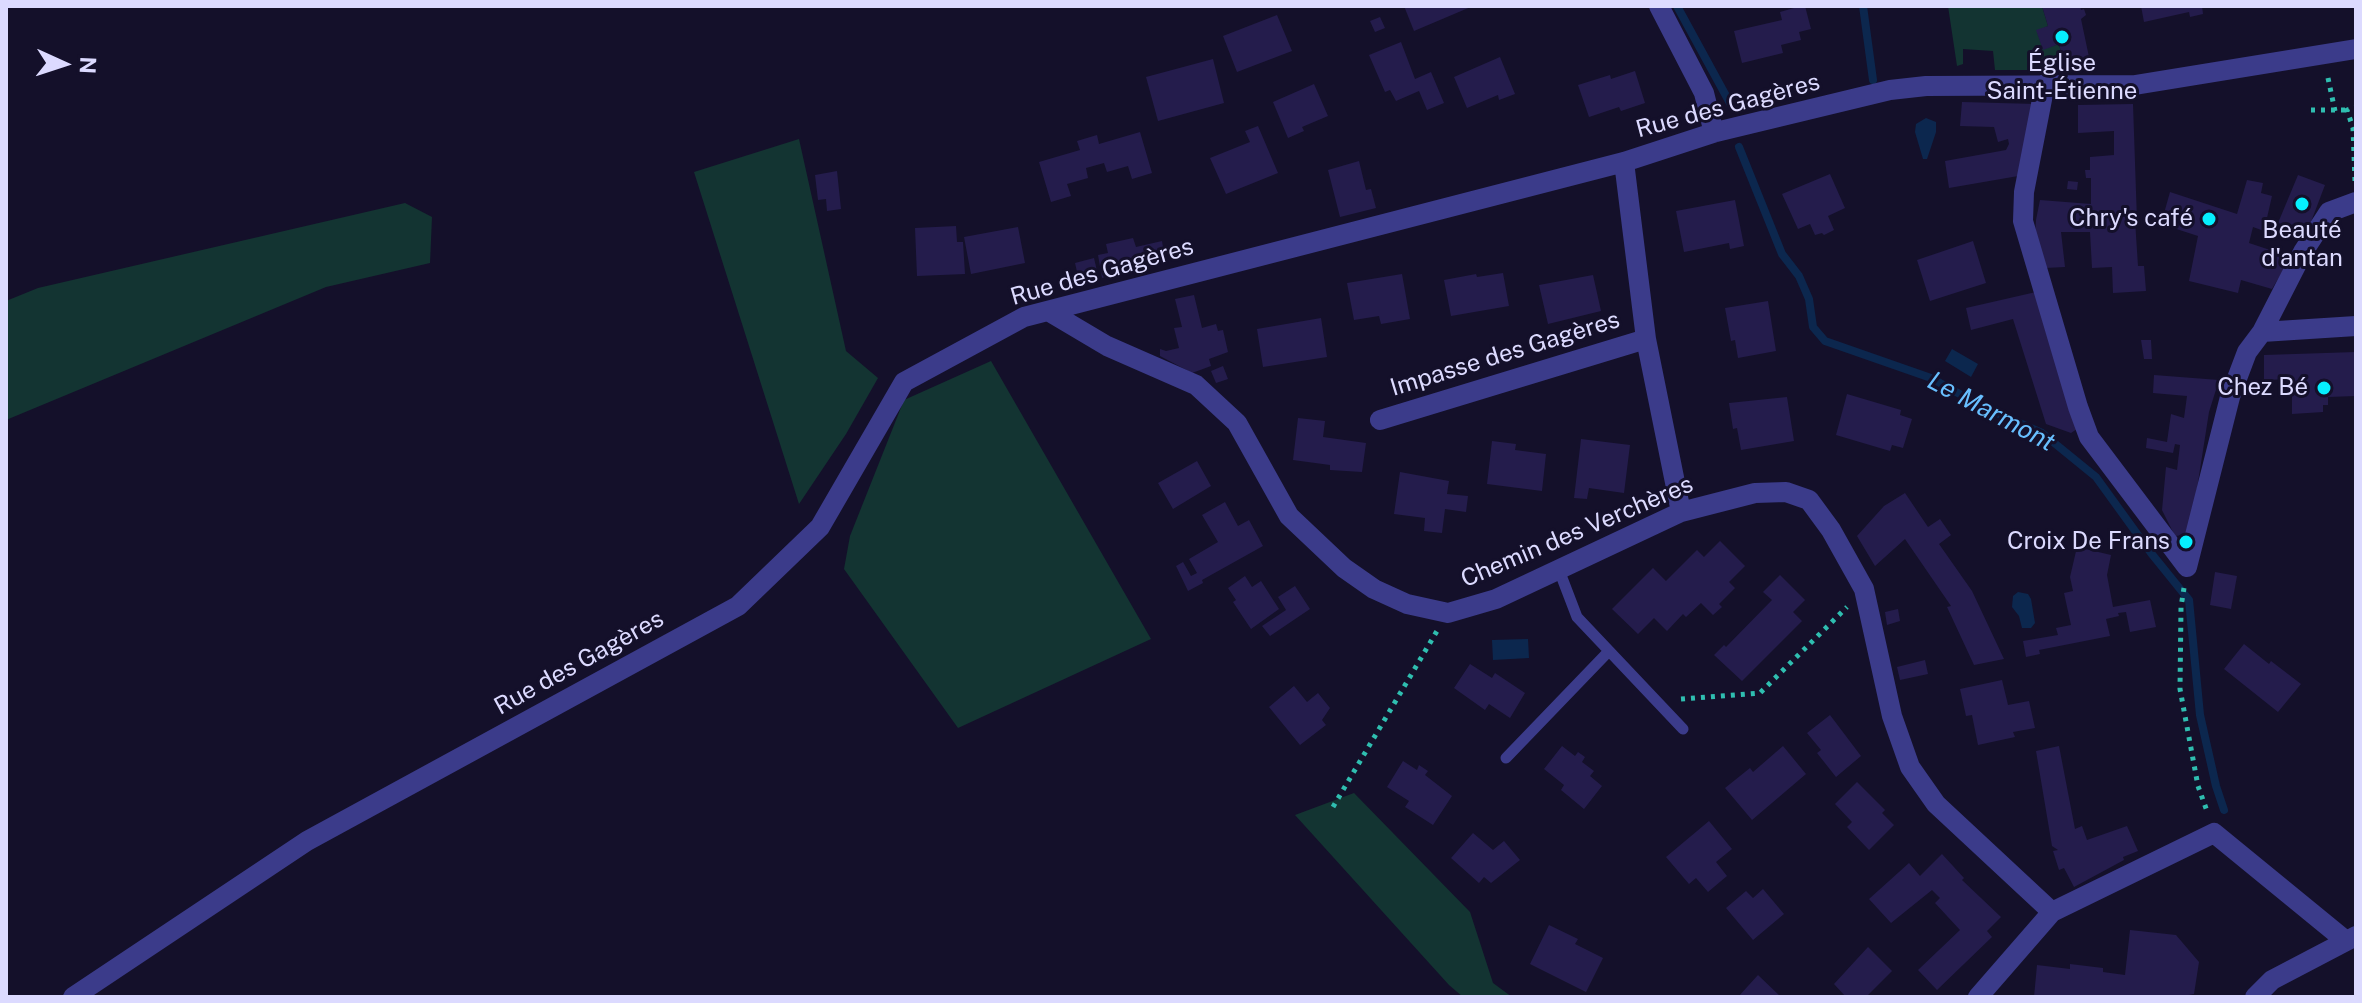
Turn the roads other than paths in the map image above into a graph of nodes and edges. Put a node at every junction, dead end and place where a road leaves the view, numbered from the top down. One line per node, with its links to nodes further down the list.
1 (1659, 6): 4 (street)
2 (2356, 49): 3 (street, Rue des Gagères)
3 (2045, 84): 4 (street, Rue des Gagères); 9 (street)
4 (1716, 132): 5 (street, Rue des Gagères)
5 (1624, 162): 7 (street, Rue des Gagères); 10 (street, Impasse des Gagères)
6 (2356, 202): 9 (street)
7 (1048, 311): 13 (street, Chemin des Verchères); 19 (street, Rue des Gagères)
8 (2356, 326): 9 (street)
9 (2262, 332)
10 (1646, 339): 11 (street, Impasse des Gagères); 12 (street, Impasse des Gagères)
11 (1380, 420)
12 (1681, 512): 13 (street, Chemin des Verchères); 17 (street, Chemin des Verchères)
13 (1559, 570): 14 (lane)
14 (1609, 651): 15 (lane); 16 (lane)
15 (1683, 729)
16 (1506, 758)
17 (2052, 912): 18 (street); 20 (street)
18 (2351, 939): 21 (street)
19 (73, 997)
20 (1978, 997)
21 (2255, 997)

